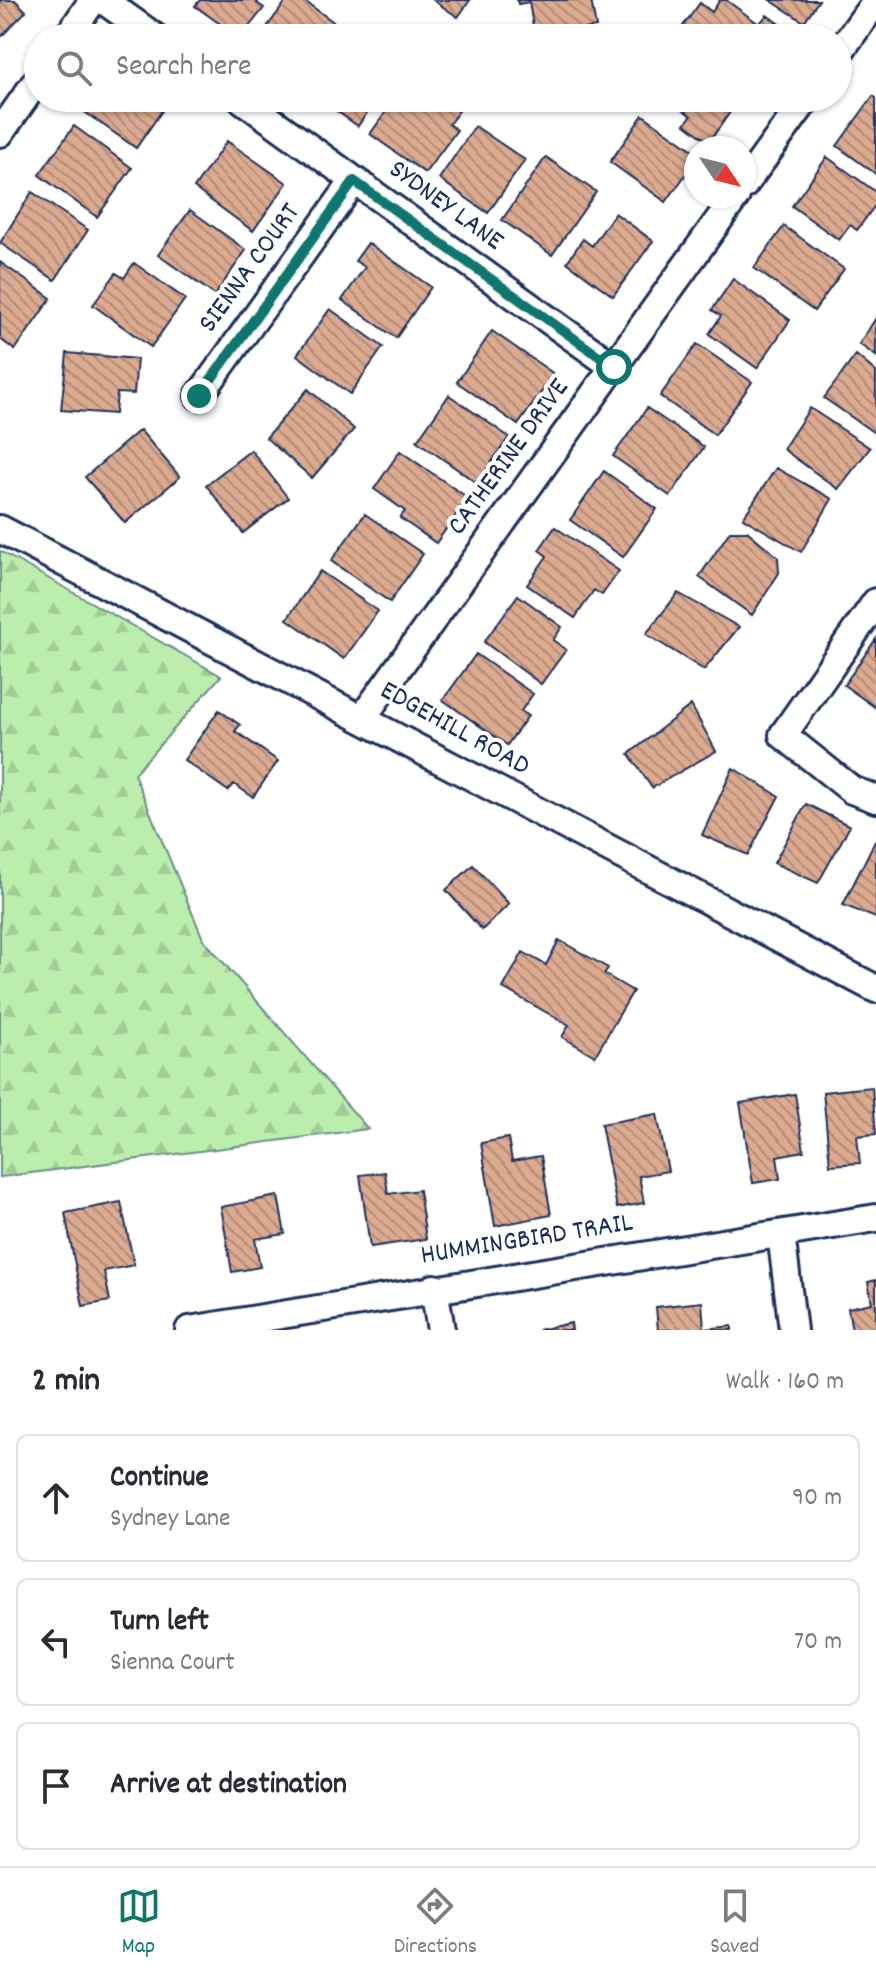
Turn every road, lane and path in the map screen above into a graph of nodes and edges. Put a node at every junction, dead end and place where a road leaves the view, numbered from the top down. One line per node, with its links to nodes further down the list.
1 (93, 0): 4 (street)
2 (103, 0): 5 (street)
3 (876, 1): 6 (street)
4 (77, 24)
5 (136, 24)
6 (852, 34)
7 (24, 99): 10 (street)
8 (259, 112): 12 (street, SYDNEY LANE)
9 (797, 112): 11 (street)
10 (0, 133)
11 (756, 168)
12 (354, 181): 14 (street, SYDNEY LANE); 15 (street, SIENNA COURT)
13 (727, 208): 14 (street, CATHERINE DRIVE)
14 (614, 367): 18 (street, CATHERINE DRIVE)
15 (199, 396)
16 (0, 529): 18 (street, EDGEHILL ROAD)
17 (876, 602): 19 (street)
18 (363, 717): 20 (street, EDGEHILL ROAD)
19 (876, 799)
20 (876, 989)
21 (876, 1218): 22 (street, HUMMINGBIRD TRAIL)
22 (781, 1234): 23 (street, HUMMINGBIRD TRAIL); 26 (street)
23 (434, 1288): 24 (street, HUMMINGBIRD TRAIL); 25 (street)
24 (189, 1330)
25 (441, 1330)
26 (793, 1330)

